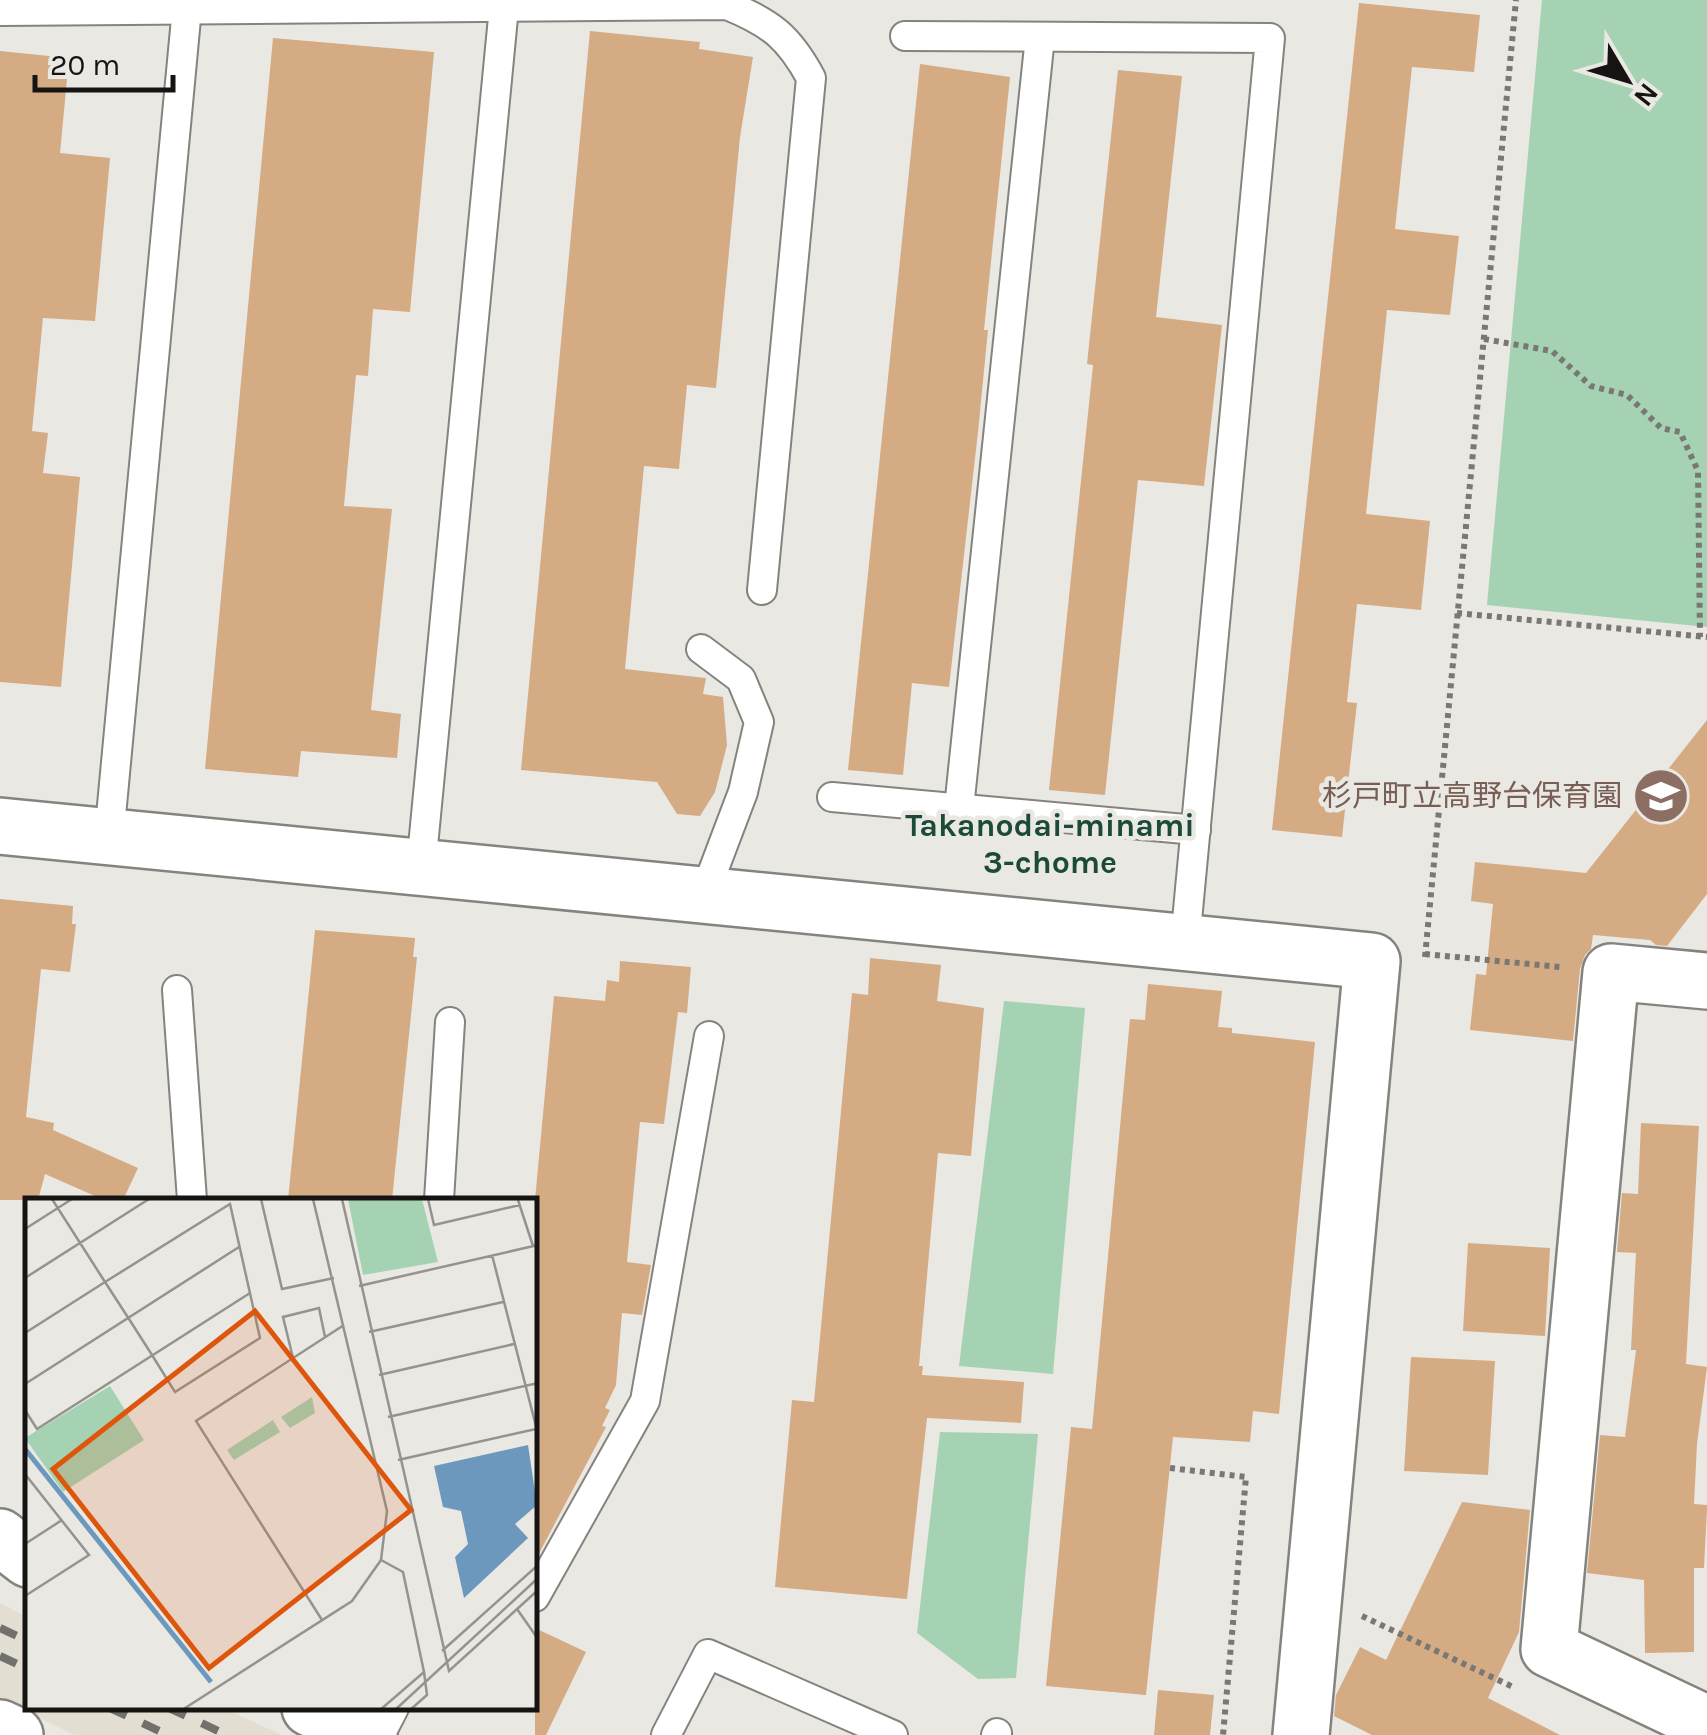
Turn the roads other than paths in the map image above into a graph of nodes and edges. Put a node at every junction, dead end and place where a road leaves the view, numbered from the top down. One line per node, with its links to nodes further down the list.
1 (504, 7): 2 (lane); 6 (lane); 13 (lane)
2 (187, 8): 3 (lane); 12 (lane)
3 (0, 11)
4 (904, 36): 5 (lane)
5 (1040, 36): 9 (lane); 11 (lane)
6 (762, 590)
7 (702, 649): 14 (lane)
8 (832, 796): 9 (lane)
9 (959, 808): 11 (lane)
10 (0, 826): 12 (street)
11 (1196, 830): 15 (lane)
12 (109, 837): 13 (street)
13 (421, 868): 14 (street)
14 (704, 895): 15 (street)
15 (1185, 942): 34 (street)
16 (1707, 982): 27 (street)
17 (177, 990): 20 (lane)
18 (450, 1022): 21 (lane)
19 (709, 1036): 24 (lane)
20 (192, 1198)
21 (439, 1198)
22 (0, 1538): 23 (street)
23 (25, 1558)
24 (538, 1592)
25 (314, 1710): 30 (street)
26 (393, 1710): 31 (lane)
27 (1707, 1724)
28 (0, 1728): 29 (street)
29 (15, 1735)
30 (369, 1735)
31 (380, 1735)
32 (666, 1735): 33 (lane)
33 (892, 1735)
34 (1302, 1735)

